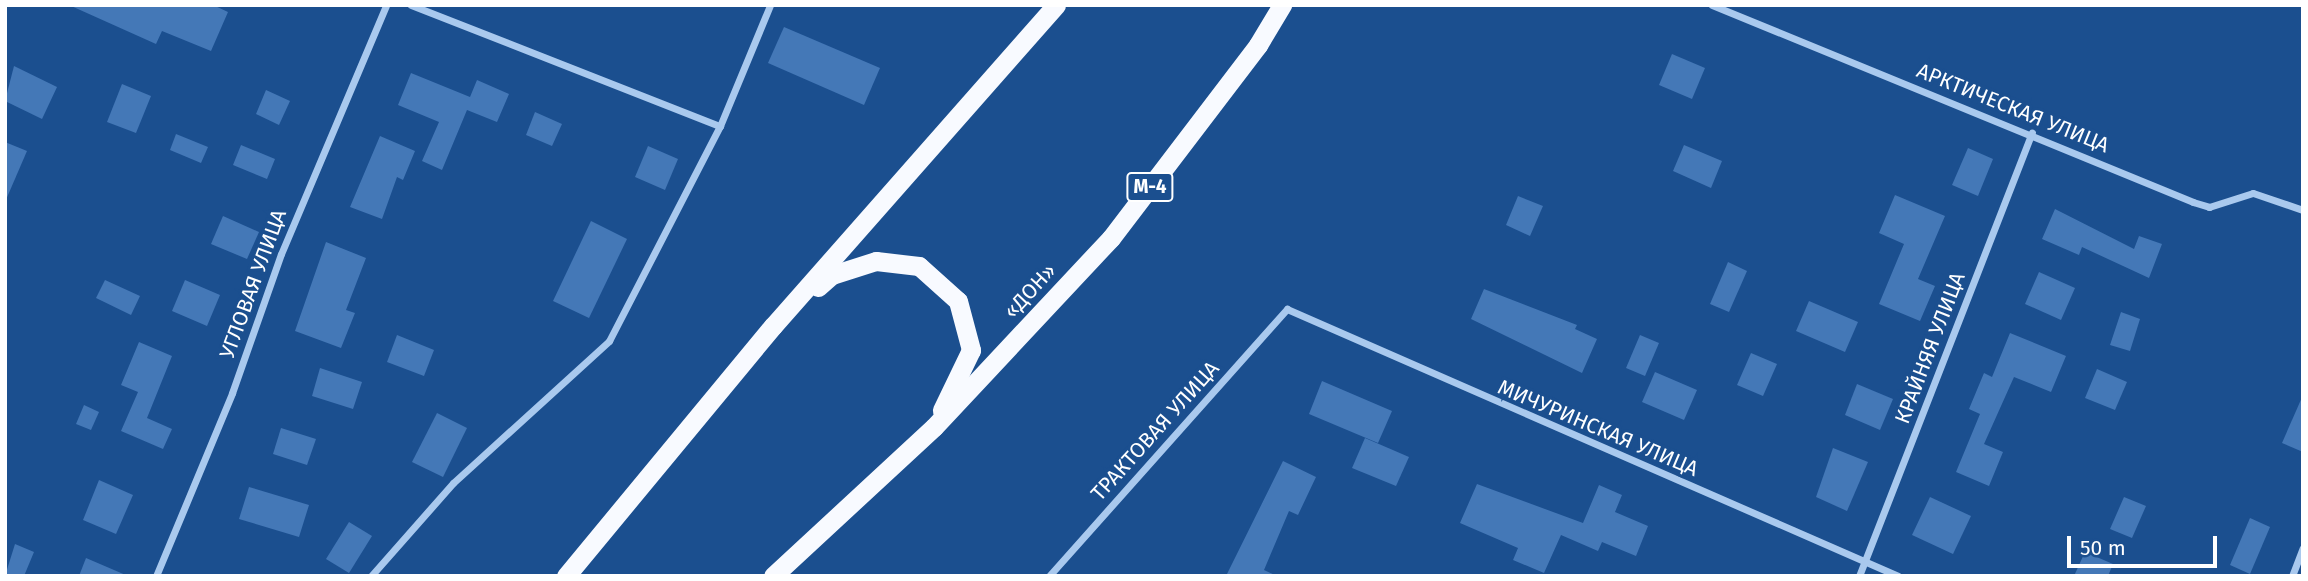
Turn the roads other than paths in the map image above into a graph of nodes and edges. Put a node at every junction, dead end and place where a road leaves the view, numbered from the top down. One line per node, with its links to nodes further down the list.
1 (386, 5): 15 (street, УГЛОВАЯ УЛИЦА)
2 (411, 5): 7 (street)
3 (770, 5): 7 (street)
4 (1056, 5): 11 (highway, М-4)
5 (1282, 5): 12 (highway, «ДОН» / М-4)
6 (1712, 5): 8 (street, АРКТИЧЕСКАЯ УЛИЦА)
7 (720, 126): 16 (street)
8 (2032, 133): 9 (street, АРКТИЧЕСКАЯ УЛИЦА); 14 (street, КРАЙНЯЯ УЛИЦА)
9 (2303, 210)
10 (1287, 309): 14 (street, МИЧУРИНСКАЯ УЛИЦА); 19 (street, ТРАКТОВАЯ УЛИЦА)
11 (773, 326): 12 (highway, М-4); 17 (highway, М-4)
12 (934, 427): 18 (highway, «ДОН» / М-4)
13 (2303, 548): 22 (street)
14 (1865, 562): 20 (street, КРАЙНЯЯ УЛИЦА); 21 (street, МИЧУРИНСКАЯ УЛИЦА)
15 (156, 576)
16 (371, 576)
17 (566, 576)
18 (773, 576)
19 (1049, 576)
20 (1859, 576)
21 (1898, 576)
22 (2291, 576)

